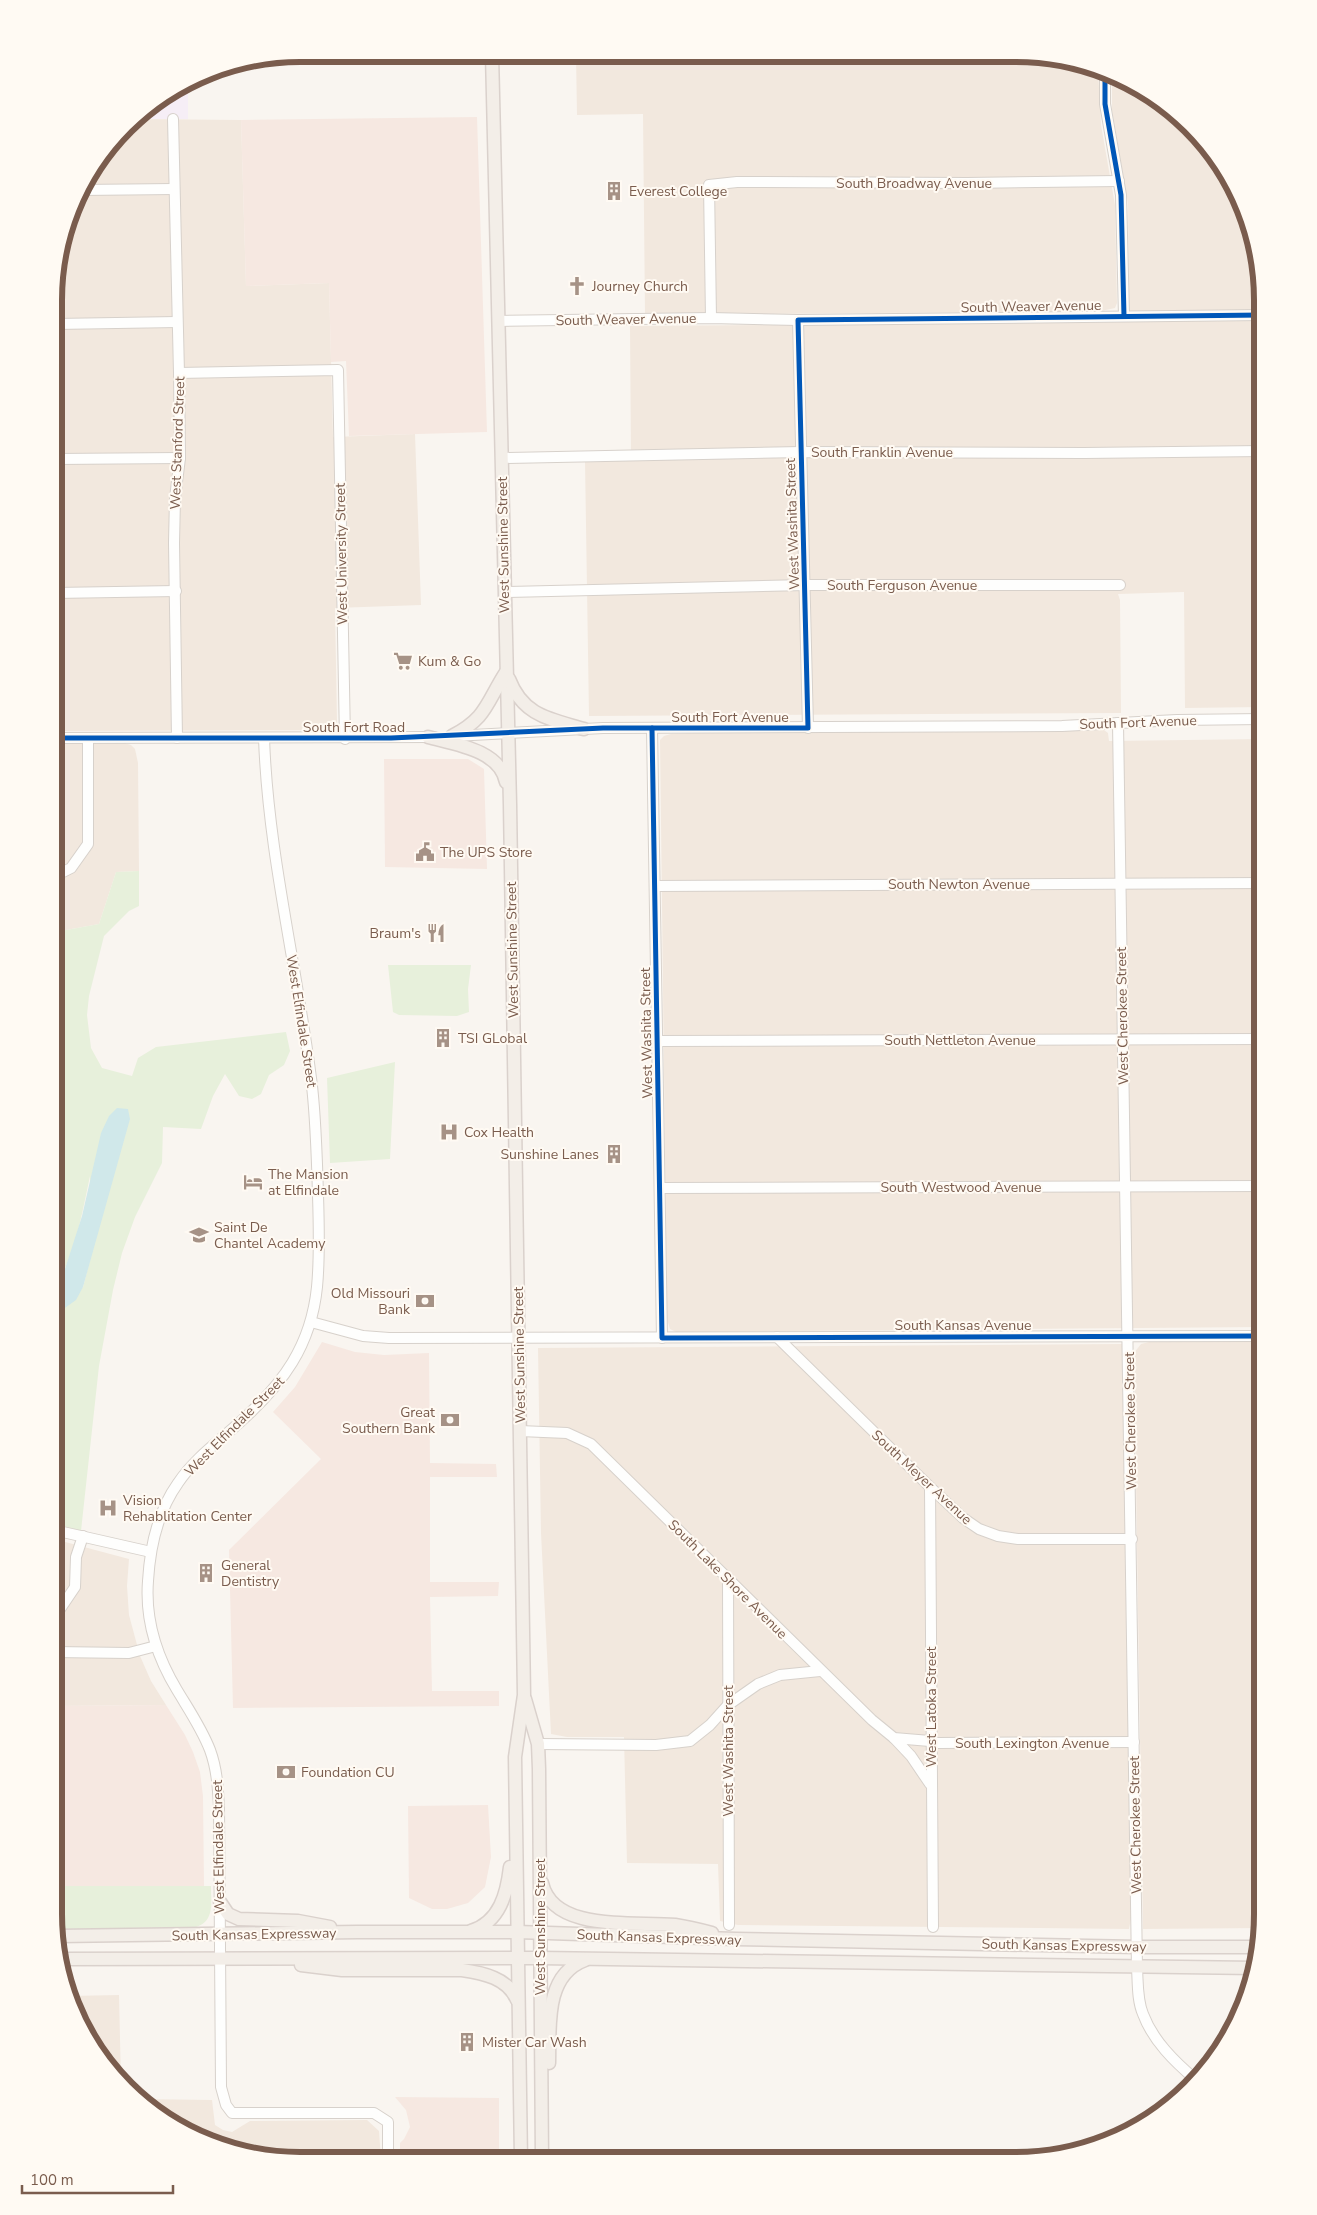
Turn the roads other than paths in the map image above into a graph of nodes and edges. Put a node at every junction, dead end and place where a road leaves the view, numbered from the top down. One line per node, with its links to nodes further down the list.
1 (492, 62): 11 (main road, West Sunshine Street)
2 (1105, 80): 4 (street)
3 (173, 119): 5 (street, West Stanford Street)
4 (1119, 181): 8 (street); 9 (street, South Broadway Avenue)
5 (174, 189): 6 (street); 12 (street, West Stanford Street)
6 (90, 190)
7 (1254, 315): 8 (street, South Weaver Avenue)
8 (1124, 316): 10 (street, South Weaver Avenue)
9 (711, 318): 10 (street, South Weaver Avenue); 11 (street, South Weaver Avenue)
10 (798, 320): 16 (street, West Washita Street)
11 (498, 321): 18 (main road, West Sunshine Street)
12 (177, 322): 13 (street); 14 (street, West Stanford Street)
13 (62, 324)
14 (179, 373): 17 (street, West Stanford Street); 38 (street, West University Street)
15 (1254, 451): 16 (street, South Franklin Avenue)
16 (801, 452): 18 (street, South Franklin Avenue); 20 (street, West Washita Street)
17 (180, 458): 19 (street); 22 (street, West Stanford Street)
18 (502, 458): 23 (main road, West Sunshine Street)
19 (62, 459)
20 (806, 585): 21 (street, South Ferguson Avenue); 23 (street, South Ferguson Avenue); 29 (street, West Washita Street)
21 (1120, 586)
22 (176, 591): 24 (street); 36 (street, West Stanford Street)
23 (504, 592): 25 (main road, West Sunshine Street)
24 (62, 593)
25 (506, 672): 30 (main road); 31 (main road, West Sunshine Street); 32 (main road)
26 (1254, 719): 27 (street, South Fort Avenue)
27 (1118, 723): 29 (street, South Fort Avenue); 42 (street, West Cherokee Street)
28 (652, 728): 29 (street, South Fort Avenue); 30 (street, South Fort Road); 43 (street, West Washita Street)
29 (808, 728)
30 (584, 729): 31 (street, South Fort Road)
31 (508, 733): 32 (street, South Fort Road); 39 (main road, West Sunshine Street)
32 (452, 736): 33 (street, South Fort Road)
33 (428, 737): 38 (street, South Fort Road); 39 (main road)
34 (62, 738): 35 (street, South Fort Road)
35 (88, 738): 36 (street, South Fort Road); 40 (street)
36 (177, 738): 37 (street, South Fort Road)
37 (264, 738): 38 (street, South Fort Road); 50 (street, West Elfindale Street)
38 (345, 739)
39 (510, 804): 53 (main road, West Sunshine Street)
40 (62, 872)
41 (1254, 882): 42 (street, South Newton Avenue)
42 (1120, 884): 43 (street, South Newton Avenue); 44 (street, West Cherokee Street)
43 (655, 886): 46 (street, West Washita Street)
44 (1123, 1039): 45 (street, South Nettleton Avenue); 46 (street, South Nettleton Avenue); 47 (street, West Cherokee Street)
45 (1254, 1039)
46 (657, 1041): 49 (street, West Washita Street)
47 (1125, 1186): 48 (street, South Westwood Avenue); 49 (street, South Westwood Avenue); 51 (street, West Cherokee Street)
48 (1254, 1186)
49 (660, 1188): 55 (street, West Washita Street)
50 (311, 1322): 53 (street, South Kansas Avenue); 61 (street, West Elfindale Street)
51 (1128, 1336): 52 (street, South Kansas Avenue); 54 (street, South Kansas Avenue); 60 (street, West Cherokee Street)
52 (1254, 1336)
53 (519, 1337): 55 (street, South Kansas Avenue); 56 (main road, West Sunshine Street)
54 (777, 1337): 55 (street, South Kansas Avenue); 57 (street, South Meyer Avenue)
55 (662, 1338)
56 (520, 1431): 62 (street, South Lake Shore Avenue); 67 (main road, West Sunshine Street)
57 (930, 1487): 60 (street, South Meyer Avenue); 70 (street, West Latoka Street)
58 (62, 1532): 59 (street)
59 (83, 1536): 61 (street); 63 (street)
60 (1132, 1539): 71 (street, West Cherokee Street)
61 (151, 1552): 64 (street, West Elfindale Street)
62 (728, 1578): 66 (street, South Lake Shore Avenue); 68 (street, West Washita Street)
63 (62, 1606)
64 (156, 1646): 65 (street); 76 (street, West Elfindale Street)
65 (62, 1652)
66 (820, 1671): 68 (street); 69 (street, South Lake Shore Avenue)
67 (524, 1695): 72 (main road, West Sunshine Street); 73 (main road, West Sunshine Street)
68 (728, 1705): 72 (street); 77 (street, West Washita Street)
69 (894, 1738): 70 (street); 74 (street, South Lake Shore Avenue)
70 (930, 1740): 71 (street, South Lexington Avenue); 74 (street, West Latoka Street)
71 (1134, 1742): 86 (street, West Cherokee Street)
72 (538, 1744): 75 (main road, West Sunshine Street)
73 (515, 1757): 80 (main road); 81 (main road, West Sunshine Street)
74 (931, 1787): 78 (street, West Latoka Street)
75 (540, 1874): 82 (main road, West Sunshine Street); 85 (main road)
76 (220, 1902): 79 (main road); 83 (street, West Elfindale Street)
77 (729, 1925)
78 (933, 1927)
79 (357, 1932): 80 (main road, South Kansas Expressway); 83 (main road, South Kansas Expressway)
80 (468, 1932): 81 (main road, South Kansas Expressway)
81 (517, 1932): 82 (main road, South Kansas Expressway); 90 (main road, West Sunshine Street)
82 (540, 1933): 85 (main road, South Kansas Expressway); 91 (main road, West Sunshine Street)
83 (220, 1935): 84 (main road, South Kansas Expressway); 88 (street, West Elfindale Street)
84 (64, 1936)
85 (736, 1939): 86 (main road, South Kansas Expressway)
86 (1137, 1947): 87 (main road, South Kansas Expressway); 94 (street, West Cherokee Street)
87 (1252, 1947)
88 (220, 1958): 89 (main road, South Kansas Expressway); 92 (main road, South Kansas Expressway); 98 (street, West Elfindale Street)
89 (267, 1958): 90 (main road, South Kansas Expressway); 96 (main road)
90 (518, 1958): 91 (main road, South Kansas Expressway); 96 (main road, West Sunshine Street)
91 (540, 1958): 93 (main road, South Kansas Expressway); 100 (main road, West Sunshine Street)
92 (67, 1959)
93 (589, 1959): 94 (main road, South Kansas Expressway); 101 (main road)
94 (1137, 1968): 95 (main road, South Kansas Expressway); 97 (street, West Cherokee Street)
95 (1248, 1968)
96 (518, 2001): 99 (main road, West Sunshine Street)
97 (1191, 2075)
98 (388, 2152)
99 (521, 2152)
100 (542, 2152)
101 (543, 2152)

